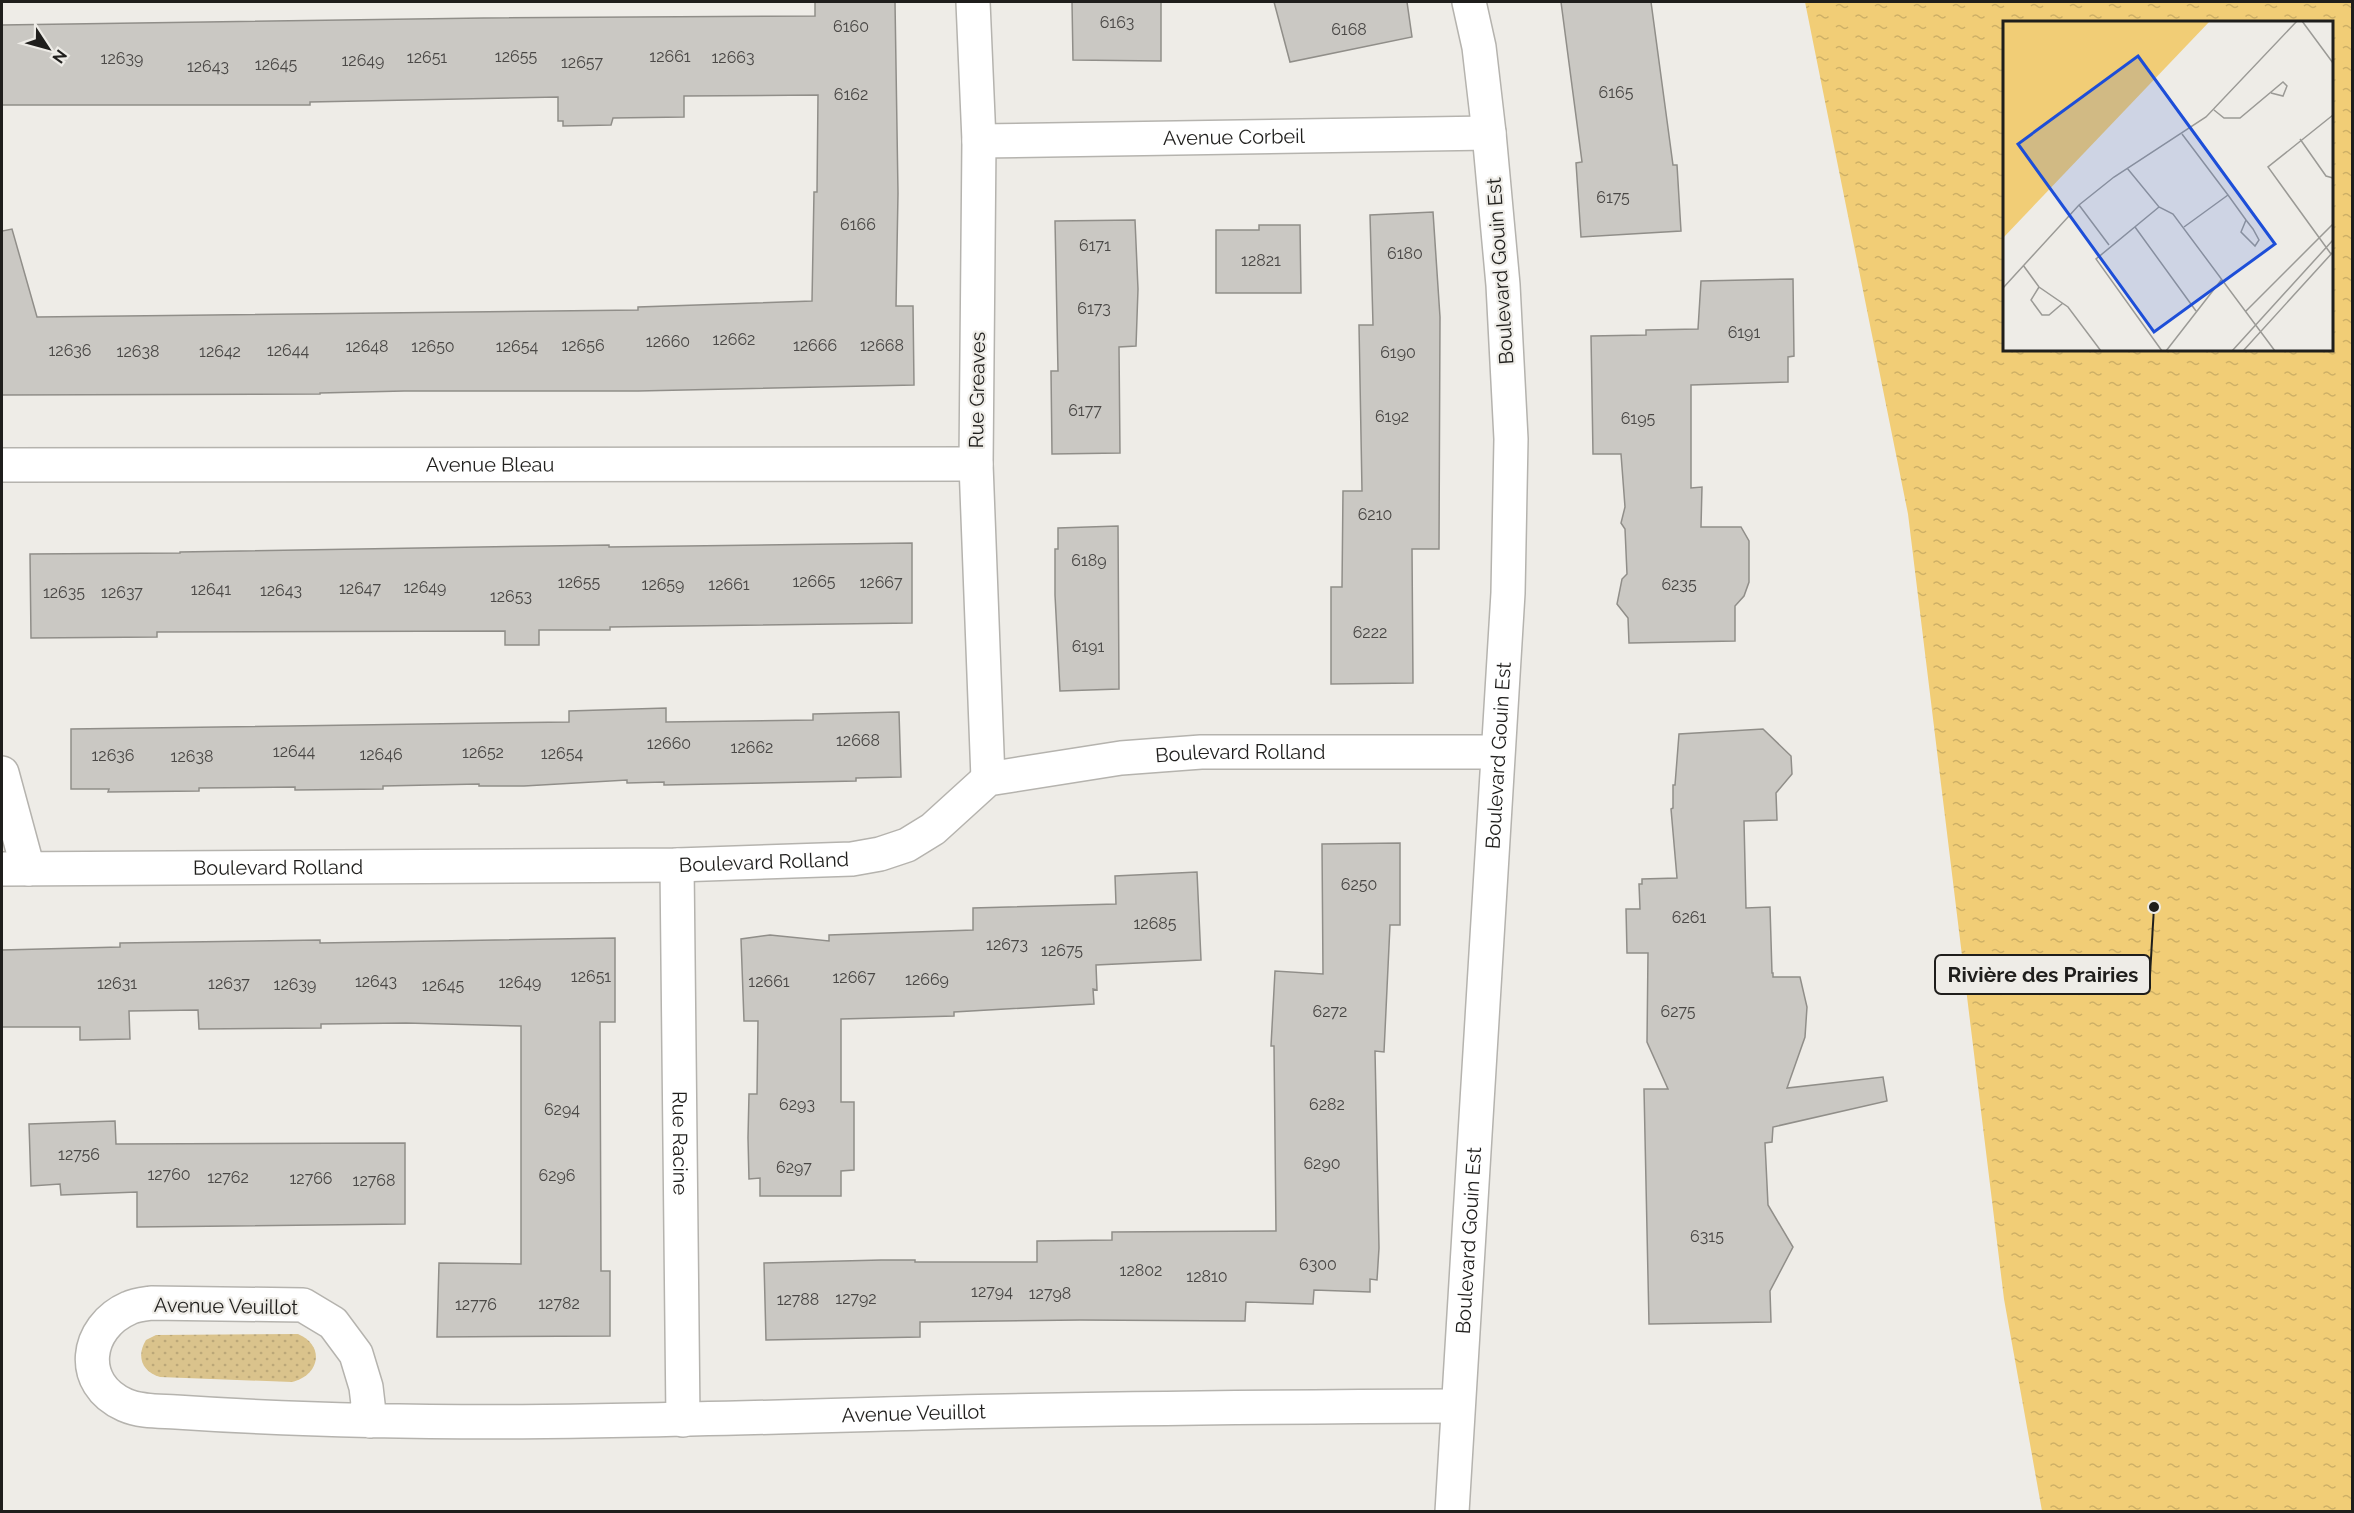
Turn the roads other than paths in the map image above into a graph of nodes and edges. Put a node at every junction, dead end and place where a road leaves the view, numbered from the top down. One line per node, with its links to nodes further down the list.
1 (973, 2): 4 (street, Rue Greaves)
2 (1469, 2): 3 (street, Boulevard Gouin Est)
3 (1489, 133): 4 (street, Avenue Corbeil); 7 (street, Boulevard Gouin Est)
4 (979, 141): 5 (street, Rue Greaves)
5 (976, 464): 6 (street, Avenue Bleau); 9 (street, Rue Greaves)
6 (2, 465)
7 (1497, 752): 9 (street, Boulevard Rolland); 12 (street, Boulevard Gouin Est)
8 (2, 774): 11 (street)
9 (988, 779): 10 (street, Boulevard Rolland)
10 (677, 865): 11 (street, Boulevard Rolland); 13 (street, Rue Racine)
11 (15, 869)
12 (1457, 1406): 13 (street, Avenue Veuillot); 15 (street, Boulevard Gouin Est)
13 (682, 1420): 14 (street, Avenue Veuillot)
14 (370, 1421): 14 (street, Avenue Veuillot)
15 (1452, 1512)

